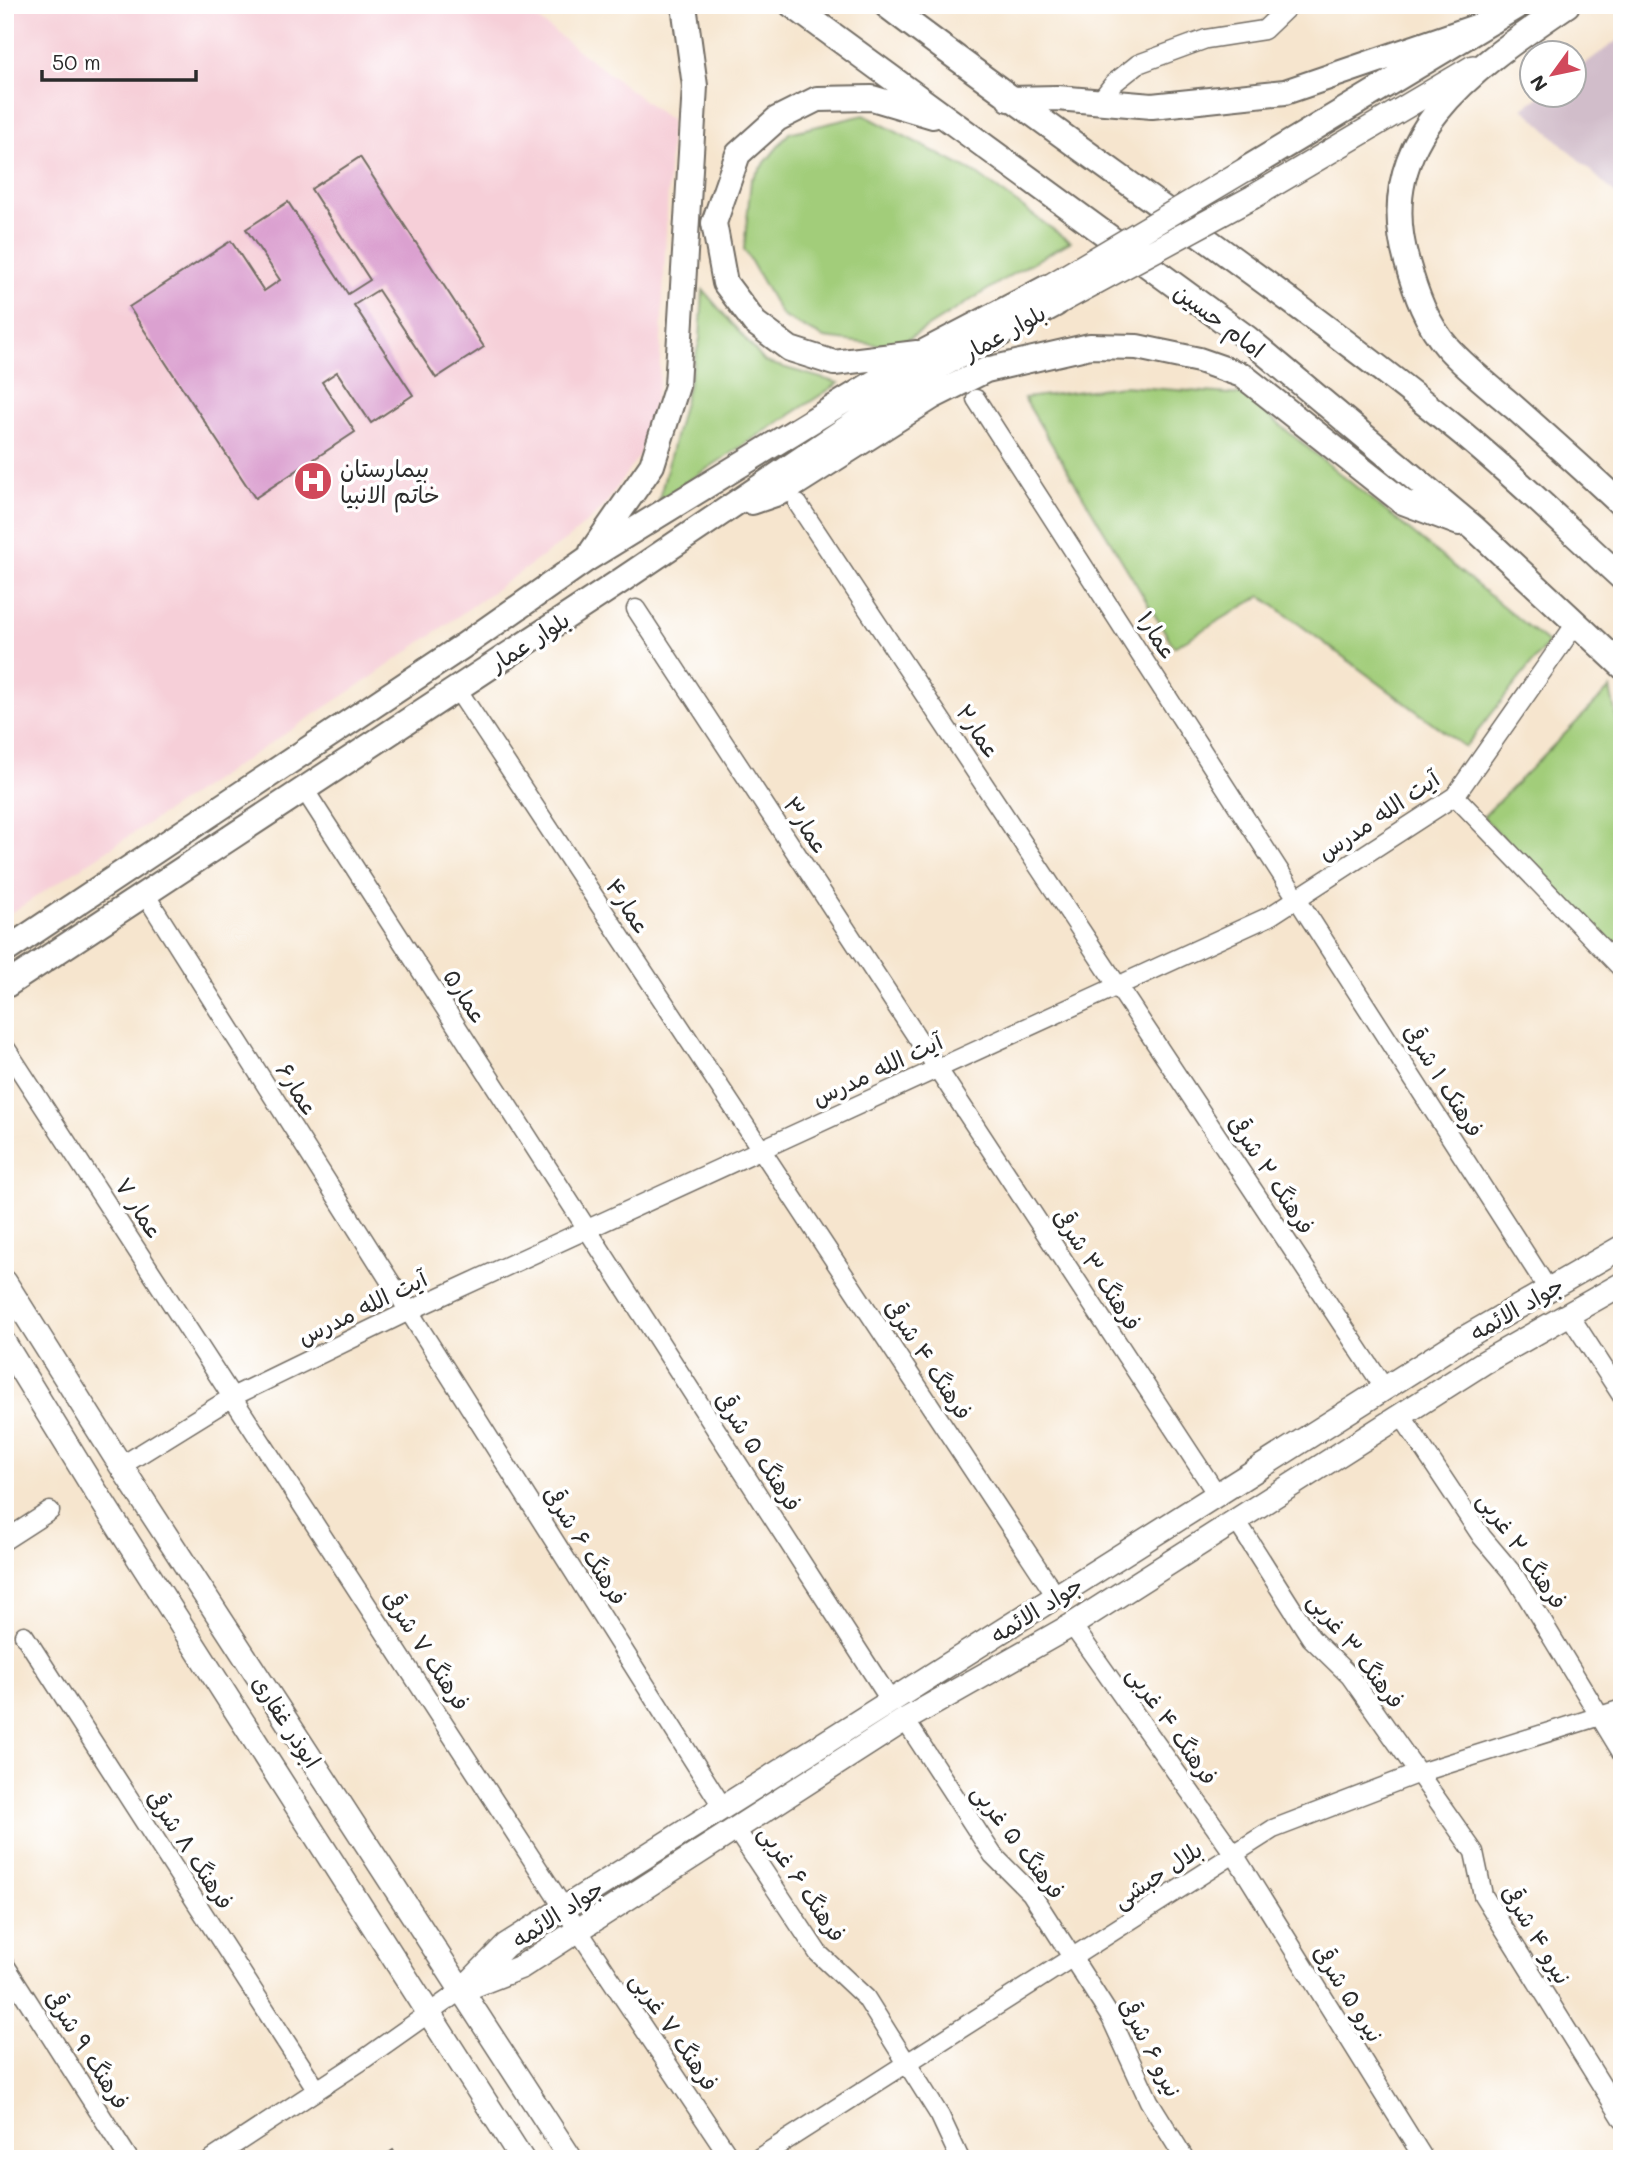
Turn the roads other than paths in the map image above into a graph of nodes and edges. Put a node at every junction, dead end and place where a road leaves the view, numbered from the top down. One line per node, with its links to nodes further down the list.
1 (684, 5): 20 (main road)
2 (792, 5): 11 (main road, امام حسین)
3 (886, 5): 9 (main road)
4 (1290, 5): 10 (street)
5 (1519, 5): 7 (main road)
6 (1567, 5): 8 (main road)
7 (1493, 21): 10 (main road); 12 (main road)
8 (1491, 57): 13 (street, bridge); 17 (main road)
9 (1009, 99): 10 (main road); 21 (main road)
10 (1100, 101)
11 (950, 120): 14 (main road); 19 (main road, امام حسین)
12 (1248, 168): 13 (street, bridge)
13 (1052, 295): 14 (main road, بلوار عمار); 18 (main road, بلوار عمار)
14 (925, 352): 20 (main road, بلوار عمار)
15 (976, 399): 31 (street, عمار۱)
16 (798, 503): 35 (street, عمار۲)
17 (1622, 505)
18 (712, 517): 19 (main road); 25 (main road, بلوار عمار)
19 (1474, 528): 23 (main road, امام حسین)
20 (587, 559): 26 (main road, بلوار عمار)
21 (1622, 578)
22 (636, 609): 37 (street, عمار۳)
23 (1577, 622): 24 (main road, امام حسین); 29 (street, آیت الله مدرس)
24 (1622, 666)
25 (457, 689): 27 (main road, بلوار عمار); 38 (street, عمار۴)
26 (370, 707): 27 (street); 32 (main road, بلوار عمار)
27 (388, 734): 28 (main road, بلوار عمار)
28 (304, 789): 30 (main road, بلوار عمار); 39 (street, عمار۵)
29 (1455, 796): 31 (street, آیت الله مدرس); 33 (street)
30 (145, 894): 34 (main road, بلوار عمار); 44 (street, عمار۶)
31 (1298, 898): 35 (street, آیت الله مدرس); 43 (street, فرهنک ۱ شرقی)
32 (5, 951)
33 (1622, 970)
34 (5, 986)
35 (1118, 986): 37 (street, آیت الله مدرس); 47 (street, فرهنگ ۲ شرقی)
36 (5, 1047): 48 (street, عمار ۷)
37 (937, 1069): 38 (street, آیت الله مدرس); 52 (street, فرهنگ ۳ شرقی)
38 (761, 1149): 39 (street, آیت الله مدرس); 56 (street, فرهنگ ۴ شرقی)
39 (587, 1229): 44 (street, آیت الله مدرس); 59 (street, فرهنگ ۵ شرقی)
40 (1622, 1247): 43 (street, جواد الائمه)
41 (5, 1282): 51 (street, ابوذر غفاری)
42 (1622, 1284): 45 (street, جواد الائمه)
43 (1548, 1290): 47 (street, جواد الائمه)
44 (409, 1311): 48 (street, آیت الله مدرس); 65 (street, فرهنگ ۶ شرقی)
45 (1570, 1316): 49 (street); 50 (street, جواد الائمه)
46 (5, 1344): 73 (street, ابوذر غفاری)
47 (1385, 1389): 52 (street, جواد الائمه)
48 (234, 1396): 51 (street, آیت الله مدرس); 68 (street, فرهنگ ۷ شرقی)
49 (1622, 1396)
50 (1401, 1415): 54 (street, جواد الائمه); 61 (street, فرهنگ ۲ غربی)
51 (121, 1466): 72 (street, ابوذر غفاری)
52 (1217, 1496): 56 (street, جواد الائمه)
53 (50, 1511): 55 (street)
54 (1236, 1520): 57 (street, جواد الائمه); 64 (street, فرهنگ ۳ غربی)
55 (5, 1540)
56 (1056, 1597): 59 (street, جواد الائمه)
57 (1072, 1625): 62 (street, جواد الائمه); 67 (street, فرهنگ ۴ غربی)
58 (24, 1634): 75 (street, فرهنگ ۸ شرقی)
59 (890, 1700): 65 (street, جواد الائمه)
60 (1622, 1709): 61 (street, بلال حبشی)
61 (1598, 1717): 63 (street, فرهنگ ۲ غربی); 64 (street, بلال حبشی)
62 (905, 1720): 66 (street, جواد الائمه); 70 (street, فرهنگ ۵ غربی)
63 (1622, 1754)
64 (1419, 1773): 67 (street, بلال حبشی); 76 (street, نیرو ۴ شرقی)
65 (722, 1806): 68 (street, جواد الائمه)
66 (735, 1828): 69 (street, جواد الائمه); 74 (street, فرهنگ ۶ غربی)
67 (1234, 1854): 70 (street, بلال حبشی); 85 (street, نیرو ۵ شرقی)
68 (564, 1908): 69 (street, فرهنگ ۷ شرقی); 72 (street, جواد الائمه)
69 (578, 1930): 72 (street, جواد الائمه); 81 (street, فرهنگ ۷ غربی)
70 (1071, 1958): 74 (street, بلال حبشی); 84 (street, نیرو ۶ شرقی)
71 (5, 1965): 77 (street, فرهنگ ۹ شرقی)
72 (463, 1989): 73 (street, جواد الائمه); 80 (street, ابوذر غفاری)
73 (429, 2014): 75 (street, جواد الائمه); 79 (street, ابوذر غفاری)
74 (906, 2064): 82 (street, بلال حبشی); 83 (street, فرهنگ ۶ غربی)
75 (317, 2090): 78 (street, جواد الائمه)
76 (1622, 2118)
77 (129, 2159)
78 (212, 2159)
79 (522, 2159)
80 (571, 2159)
81 (731, 2159)
82 (757, 2159)
83 (960, 2159)
84 (1185, 2159)
85 (1424, 2159)

